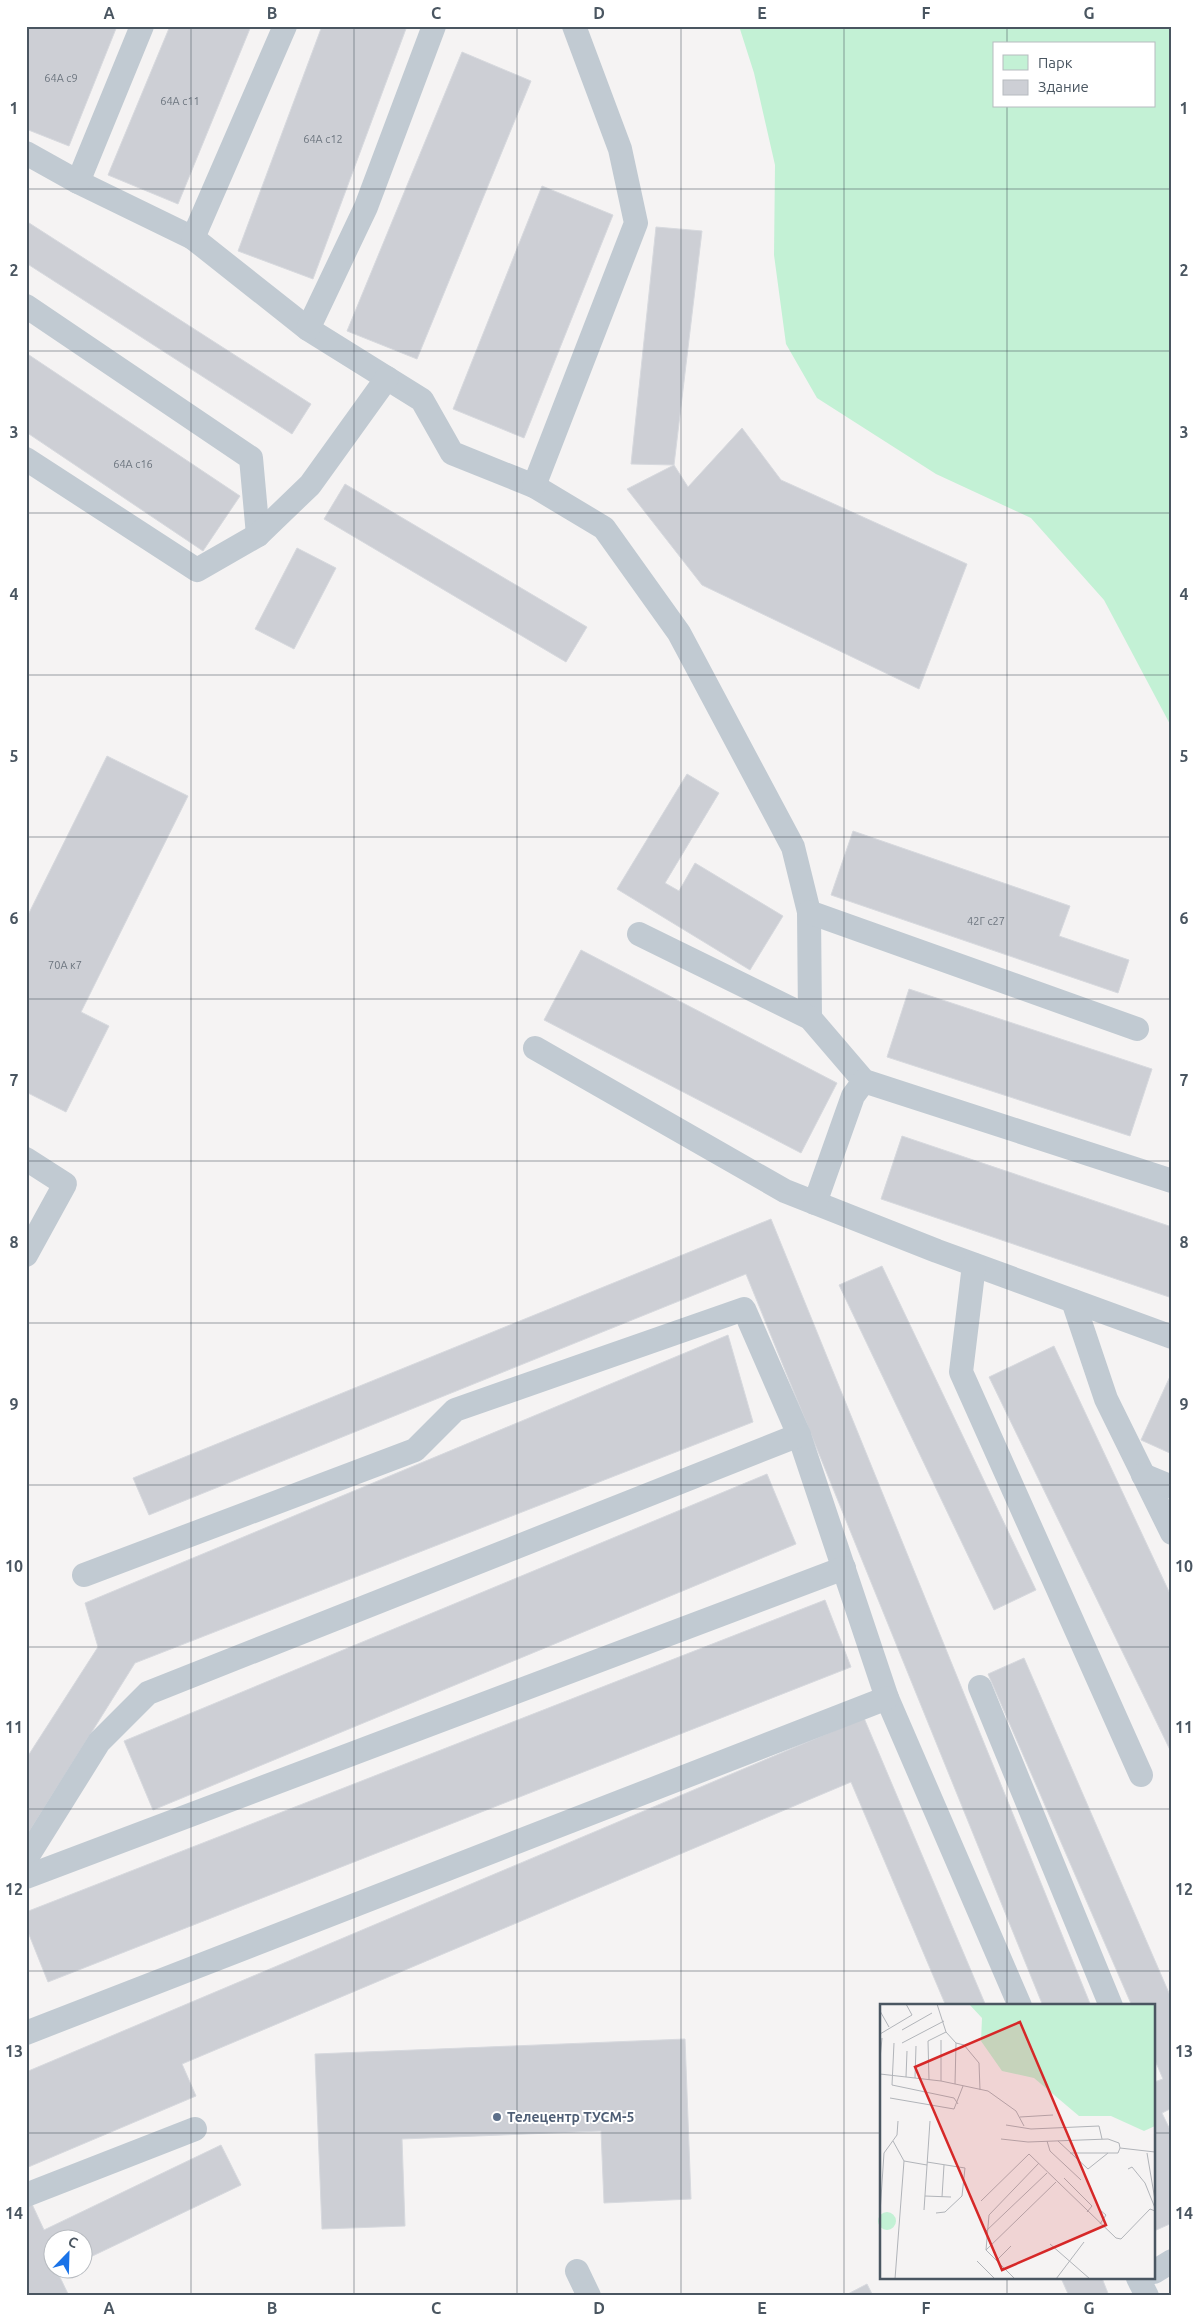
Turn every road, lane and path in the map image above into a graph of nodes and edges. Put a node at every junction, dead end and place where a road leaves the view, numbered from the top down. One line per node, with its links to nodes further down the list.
1 (142, 26): 6 (lane)
2 (285, 26): 7 (lane)
3 (434, 26): 9 (lane)
4 (574, 26): 12 (lane)
5 (26, 152): 6 (lane)
6 (78, 182): 7 (lane)
7 (193, 238): 9 (lane)
8 (26, 306): 13 (lane)
9 (308, 329): 10 (lane)
10 (387, 378): 12 (lane); 13 (lane)
11 (26, 459): 13 (lane)
12 (534, 486): 14 (lane)
13 (258, 535)
14 (809, 912): 16 (lane); 17 (lane)
15 (639, 934): 16 (lane)
16 (810, 1018): 19 (lane)
17 (1137, 1029)
18 (535, 1048): 22 (lane)
19 (864, 1081): 21 (lane); 22 (lane)
20 (26, 1160): 23 (lane)
21 (1172, 1181)
22 (815, 1203): 24 (lane)
23 (26, 1255)
24 (974, 1265): 25 (lane); 35 (lane)
25 (1073, 1301): 26 (lane); 28 (lane)
26 (1172, 1338)
27 (799, 1435): 31 (lane); 32 (lane); 36 (lane)
28 (1143, 1475): 29 (lane); 30 (lane)
29 (1172, 1487)
30 (1172, 1533)
31 (844, 1568): 34 (lane); 37 (lane)
32 (84, 1575)
33 (980, 1687): 39 (lane)
34 (887, 1698): 38 (lane); 40 (lane)
35 (1141, 1775)
36 (26, 1859)
37 (26, 1877)
38 (1019, 2004)
39 (1110, 2004)
40 (26, 2033)
41 (195, 2129): 42 (lane)
42 (26, 2195)
43 (1172, 2261): 45 (lane)
44 (577, 2272): 46 (lane)
45 (1156, 2273)
46 (589, 2296)

